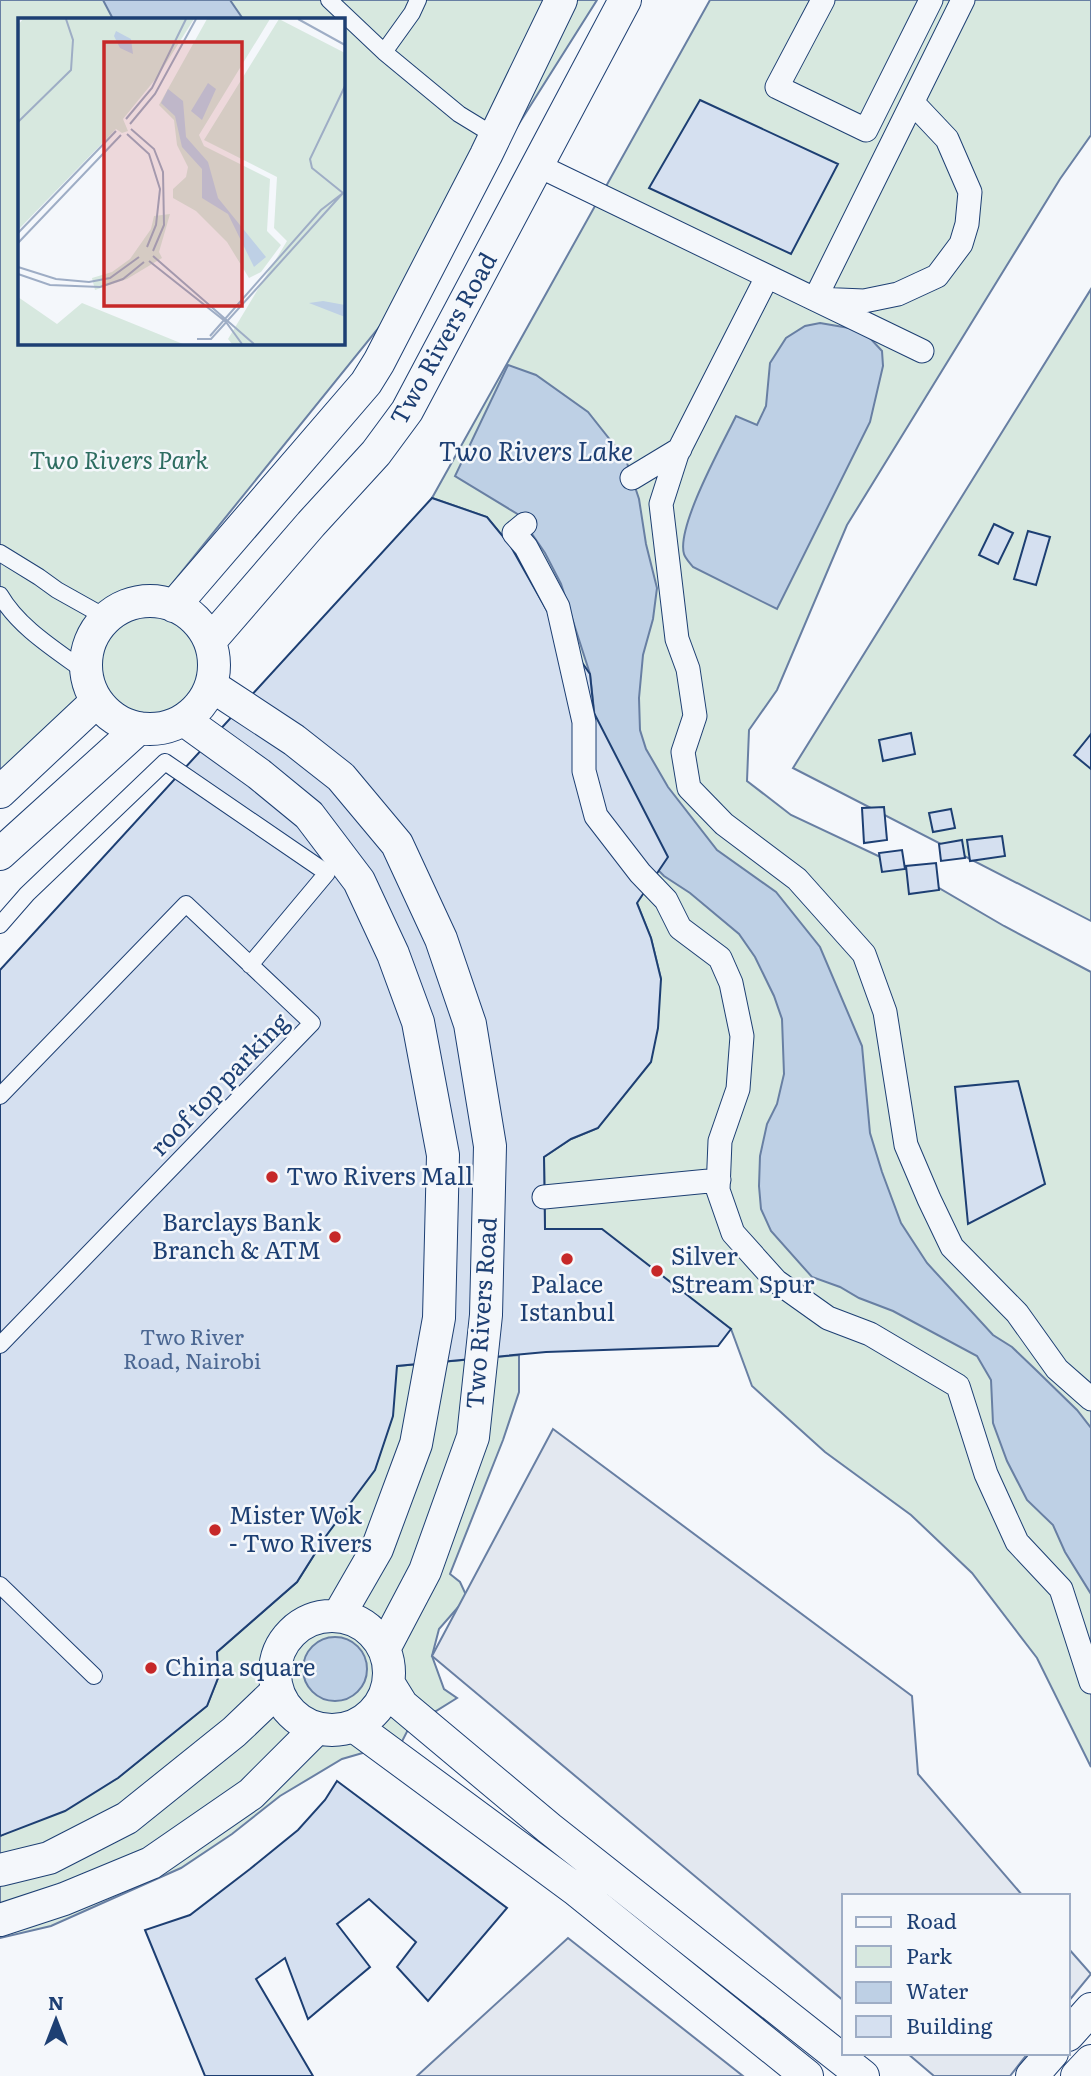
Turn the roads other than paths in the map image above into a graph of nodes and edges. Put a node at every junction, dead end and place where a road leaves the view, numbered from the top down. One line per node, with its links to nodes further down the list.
1 (329, 0): 8 (lane)
2 (418, 0): 8 (lane)
3 (561, 0): 10 (street, Two Rivers Road)
4 (625, 0): 11 (street, Two Rivers Road)
5 (823, 0): 6 (street)
6 (931, 0)
7 (963, 0): 9 (street)
8 (384, 52): 10 (lane)
9 (913, 103): 13 (street); 13 (street)
10 (497, 132): 11 (street); 20 (street, Two Rivers Road)
11 (541, 158): 12 (street); 22 (street, Two Rivers Road)
12 (768, 277): 13 (street); 15 (street)
13 (815, 299): 14 (street)
14 (922, 351)
15 (680, 449): 16 (street); 35 (street)
16 (632, 478)
17 (525, 524): 32 (street)
18 (0, 553): 21 (lane)
19 (0, 594): 24 (lane)
20 (174, 606): 21 (street); 22 (street)
21 (107, 618): 24 (street)
22 (210, 641): 23 (street)
23 (212, 686): 25 (street); 38 (street, Two Rivers Road)
24 (92, 687): 26 (street); 27 (street)
25 (184, 720): 26 (street); 37 (street, Two Rivers Road)
26 (139, 728): 28 (street)
27 (0, 792)
28 (0, 854)
29 (0, 925): 30 (lane)
30 (250, 965): 31 (lane, roof top parking); 34 (lane, roof top parking)
31 (0, 1096)
32 (719, 1180): 33 (street); 40 (street)
33 (544, 1197)
34 (0, 1345)
35 (1091, 1399)
36 (0, 1585): 39 (lane)
37 (339, 1615): 38 (street); 42 (street)
38 (384, 1647): 41 (street)
39 (94, 1676)
40 (1091, 1682)
41 (389, 1684): 43 (street); 52 (street)
42 (277, 1691): 44 (street); 45 (street)
43 (354, 1726): 44 (street); 51 (street)
44 (317, 1728): 46 (street)
45 (0, 1870)
46 (0, 1920)
47 (1091, 2010): 48 (street)
48 (1070, 2033)
49 (1050, 2055): 53 (street)
50 (1091, 2061): 54 (street)
51 (807, 2076)
52 (863, 2076)
53 (1032, 2076)
54 (1077, 2076)

